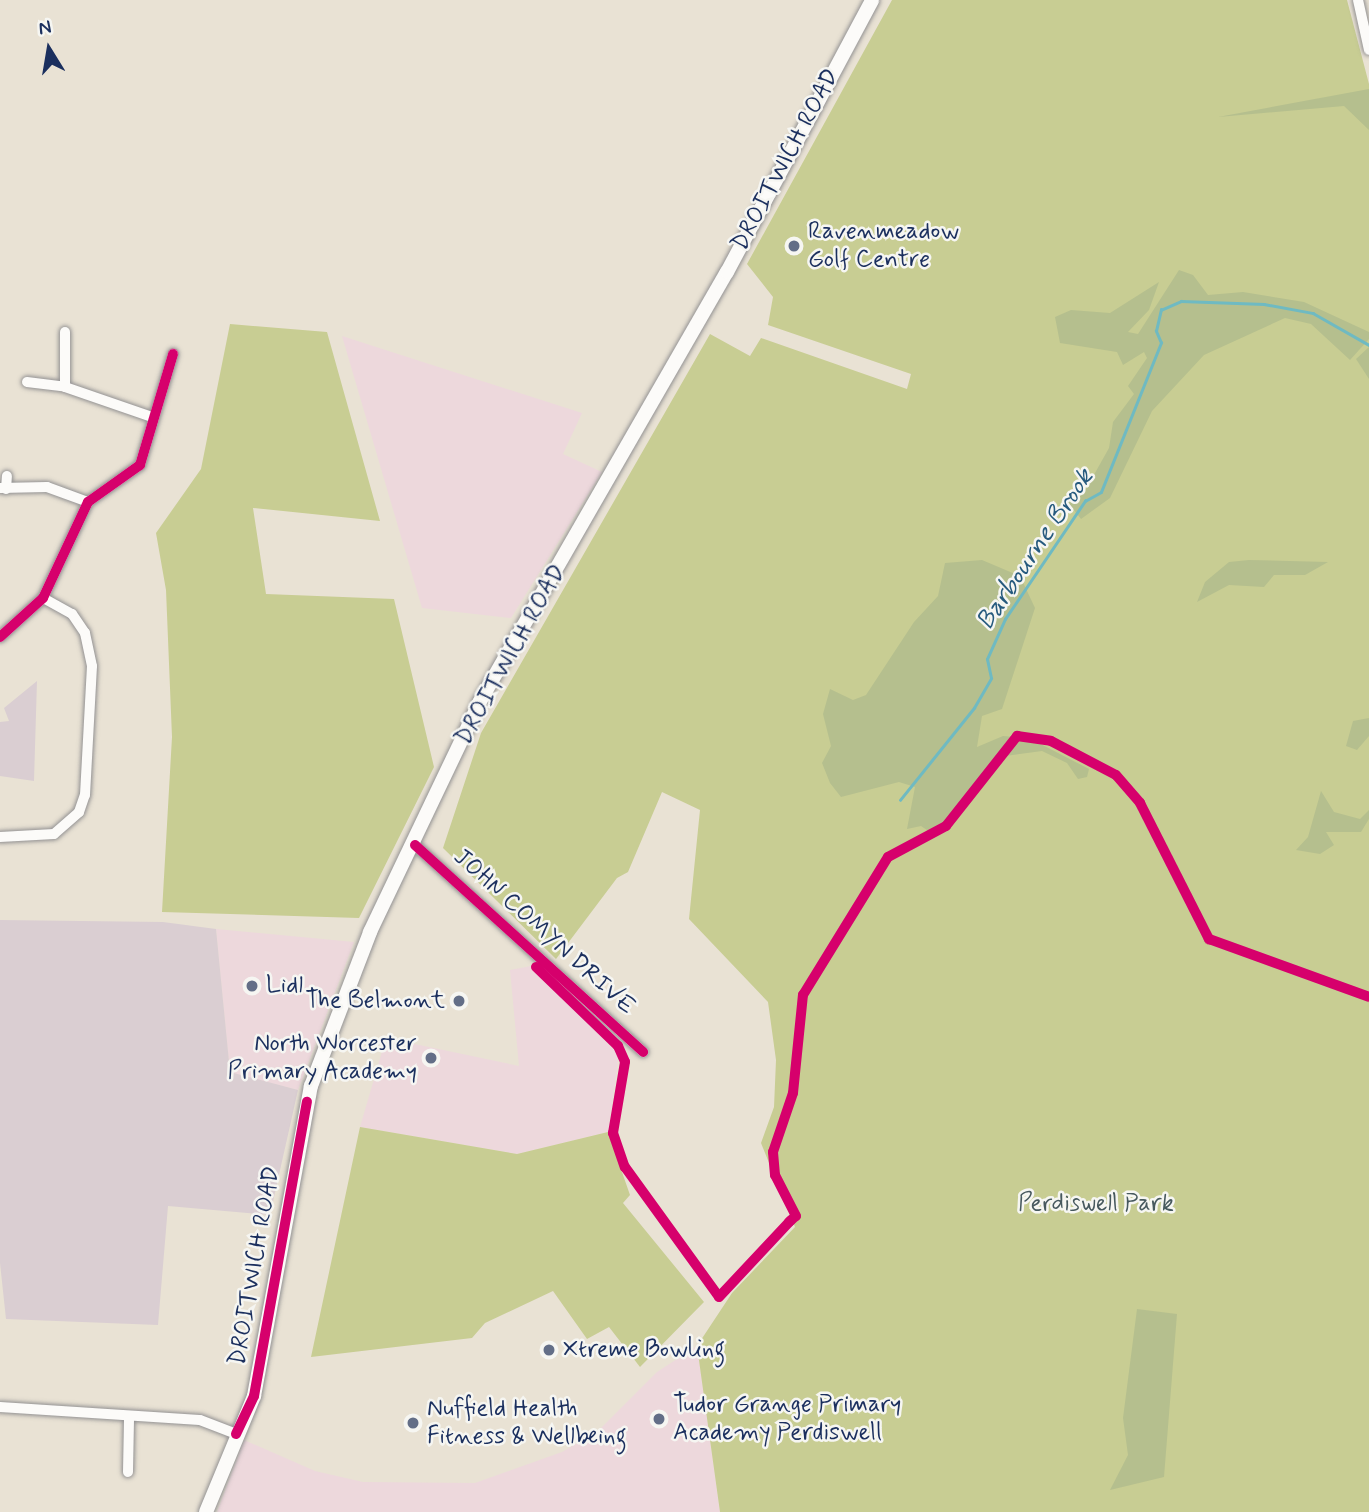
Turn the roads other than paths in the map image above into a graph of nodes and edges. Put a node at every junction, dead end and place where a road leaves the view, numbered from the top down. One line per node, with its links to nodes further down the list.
1 (872, 0): 15 (main road, DROITWICH ROAD)
2 (1358, 0): 3 (street)
3 (1369, 50)
4 (65, 332): 7 (street)
5 (173, 354): 8 (street)
6 (27, 382): 7 (street)
7 (65, 387): 8 (street)
8 (152, 416): 11 (street)
9 (7, 476): 10 (street)
10 (3, 489): 11 (street)
11 (88, 502): 12 (street)
12 (43, 598): 13 (street); 14 (street)
13 (0, 637)
14 (0, 837)
15 (415, 845): 16 (street, JOHN COMYN DRIVE); 19 (main road, DROITWICH ROAD)
16 (643, 1052)
17 (0, 1408): 18 (street)
18 (129, 1418): 19 (street); 20 (street)
19 (236, 1434): 21 (main road, DROITWICH ROAD)
20 (128, 1472)
21 (206, 1512)

